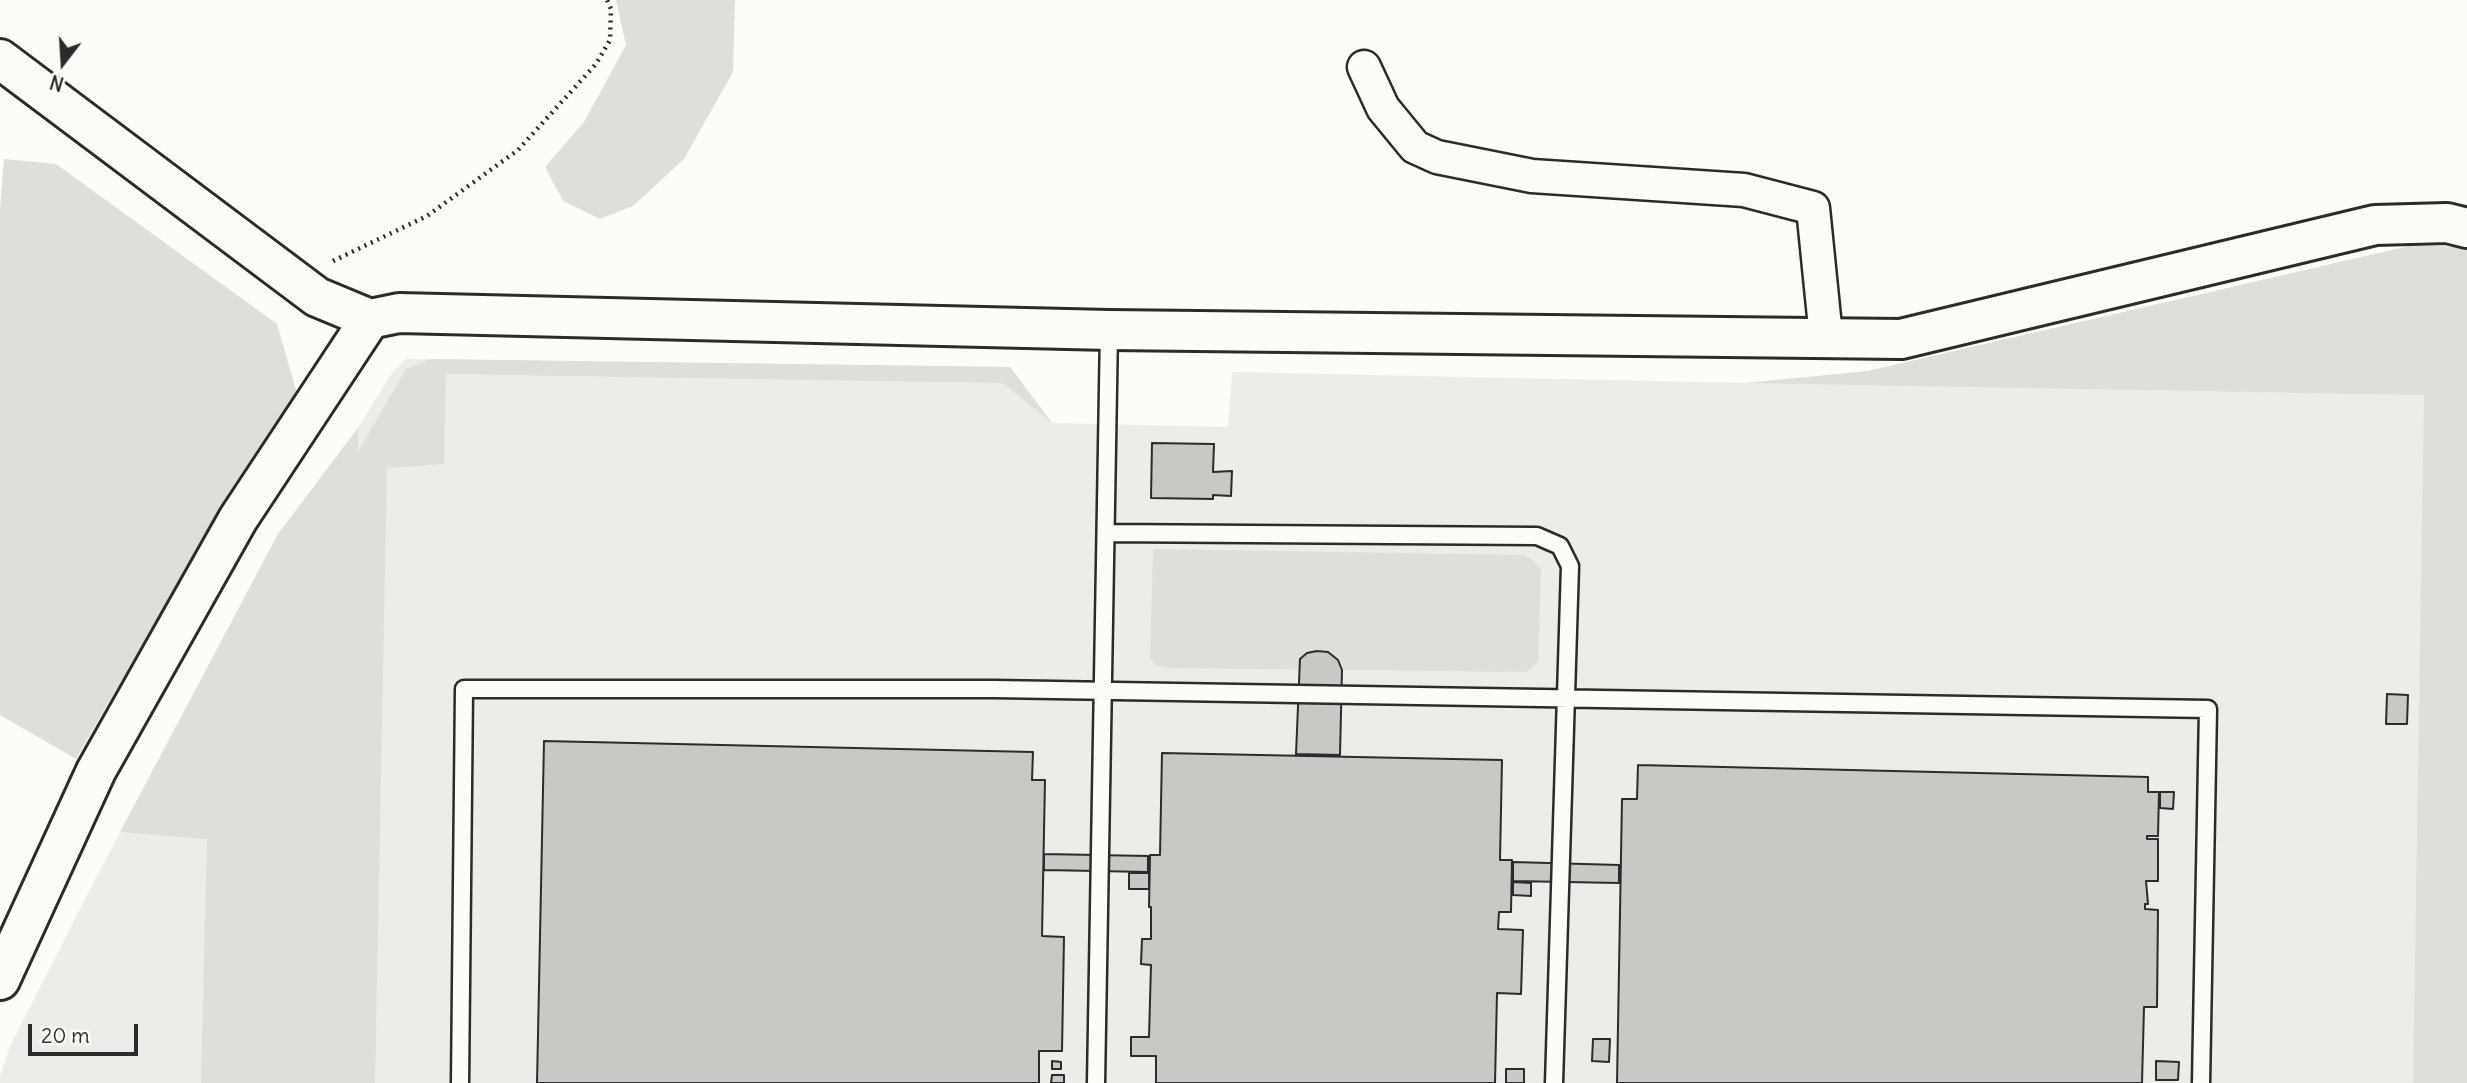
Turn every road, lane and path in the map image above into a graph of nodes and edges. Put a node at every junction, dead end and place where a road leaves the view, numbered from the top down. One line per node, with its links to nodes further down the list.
1 (607, 0): 5 (path)
2 (0, 59): 5 (street)
3 (1364, 67): 8 (street)
4 (2467, 228): 8 (street)
5 (317, 297): 6 (street)
6 (370, 319): 7 (street); 12 (street)
7 (1109, 330): 8 (street); 9 (lane)
8 (1826, 337)
9 (1106, 533): 10 (lane); 11 (lane)
10 (1103, 689): 11 (lane); 13 (lane); 14 (lane)
11 (1566, 697): 15 (lane); 16 (lane)
12 (0, 979)
13 (460, 1083)
14 (1096, 1083)
15 (1555, 1083)
16 (2201, 1083)

